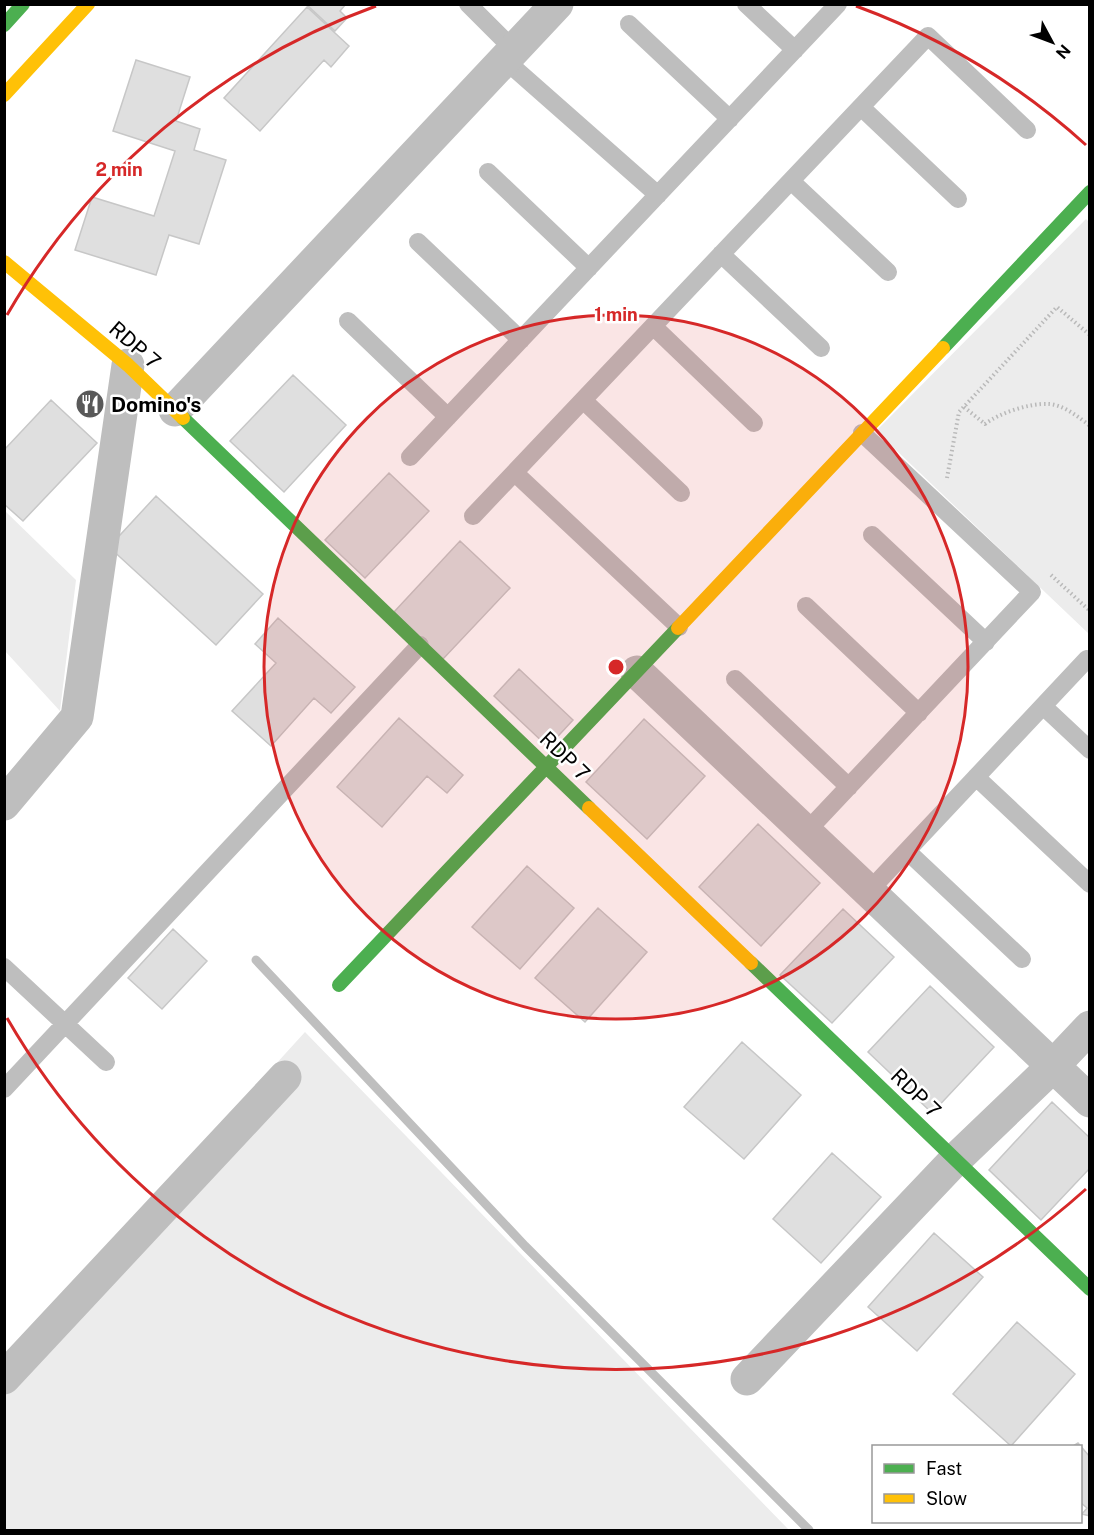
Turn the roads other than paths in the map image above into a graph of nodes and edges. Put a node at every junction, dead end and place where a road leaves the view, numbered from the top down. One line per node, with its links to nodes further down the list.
1 (22, 4): 8 (street)
2 (88, 4): 11 (street)
3 (468, 4): 10 (lane)
4 (557, 4): 10 (street)
5 (746, 4): 9 (lane)
6 (838, 4): 9 (lane)
7 (629, 24): 13 (lane)
8 (4, 25)
9 (795, 50): 13 (lane)
10 (510, 55): 18 (lane); 31 (street)
11 (4, 95)
12 (861, 107): 14 (lane); 16 (lane); 19 (lane)
13 (730, 119): 18 (lane)
14 (1027, 130)
15 (488, 172): 23 (lane)
16 (791, 181): 21 (lane); 24 (lane)
17 (1089, 192): 34 (street)
18 (658, 195): 23 (lane)
19 (958, 199)
20 (418, 242): 27 (lane)
21 (721, 254): 26 (lane); 28 (lane)
22 (4, 262): 29 (street, RDP 7)
23 (589, 268): 27 (lane)
24 (888, 272)
25 (348, 321): 32 (lane)
26 (653, 326): 30 (lane); 33 (lane)
27 (521, 340): 32 (lane)
28 (821, 348)
29 (128, 365): 31 (street, RDP 7); 53 (street)
30 (583, 400): 36 (lane); 37 (lane)
31 (175, 410): 43 (street, RDP 7)
32 (448, 417): 35 (lane)
33 (754, 423)
34 (862, 433): 41 (street); 42 (lane)
35 (410, 457)
36 (514, 473): 38 (lane); 41 (lane)
37 (681, 493)
38 (473, 516)
39 (872, 536): 42 (lane)
40 (806, 606): 48 (lane)
41 (680, 627): 45 (street)
42 (986, 642): 48 (lane)
43 (420, 645): 50 (street, RDP 7); 61 (lane)
44 (1089, 661): 47 (lane)
45 (637, 672): 50 (street); 54 (street)
46 (735, 679): 52 (lane)
47 (1043, 706): 49 (lane); 51 (lane)
48 (919, 713): 52 (lane)
49 (1089, 750)
50 (546, 766): 60 (street); 68 (street, RDP 7)
51 (976, 777): 55 (lane); 56 (lane)
52 (849, 787): 54 (lane)
53 (4, 804)
54 (806, 832): 57 (street)
55 (907, 851): 57 (lane); 58 (lane)
56 (1089, 884)
57 (869, 891): 64 (street)
58 (1022, 958)
59 (4, 967): 61 (lane)
60 (339, 985)
61 (65, 1024): 63 (lane); 66 (lane)
62 (1089, 1027): 64 (street)
63 (106, 1062)
64 (1053, 1066): 67 (street); 68 (street)
65 (285, 1077): 70 (street)
66 (4, 1089)
67 (1089, 1101)
68 (955, 1160): 69 (street, RDP 7); 71 (street)
69 (1089, 1289)
70 (4, 1378)
71 (747, 1378)

